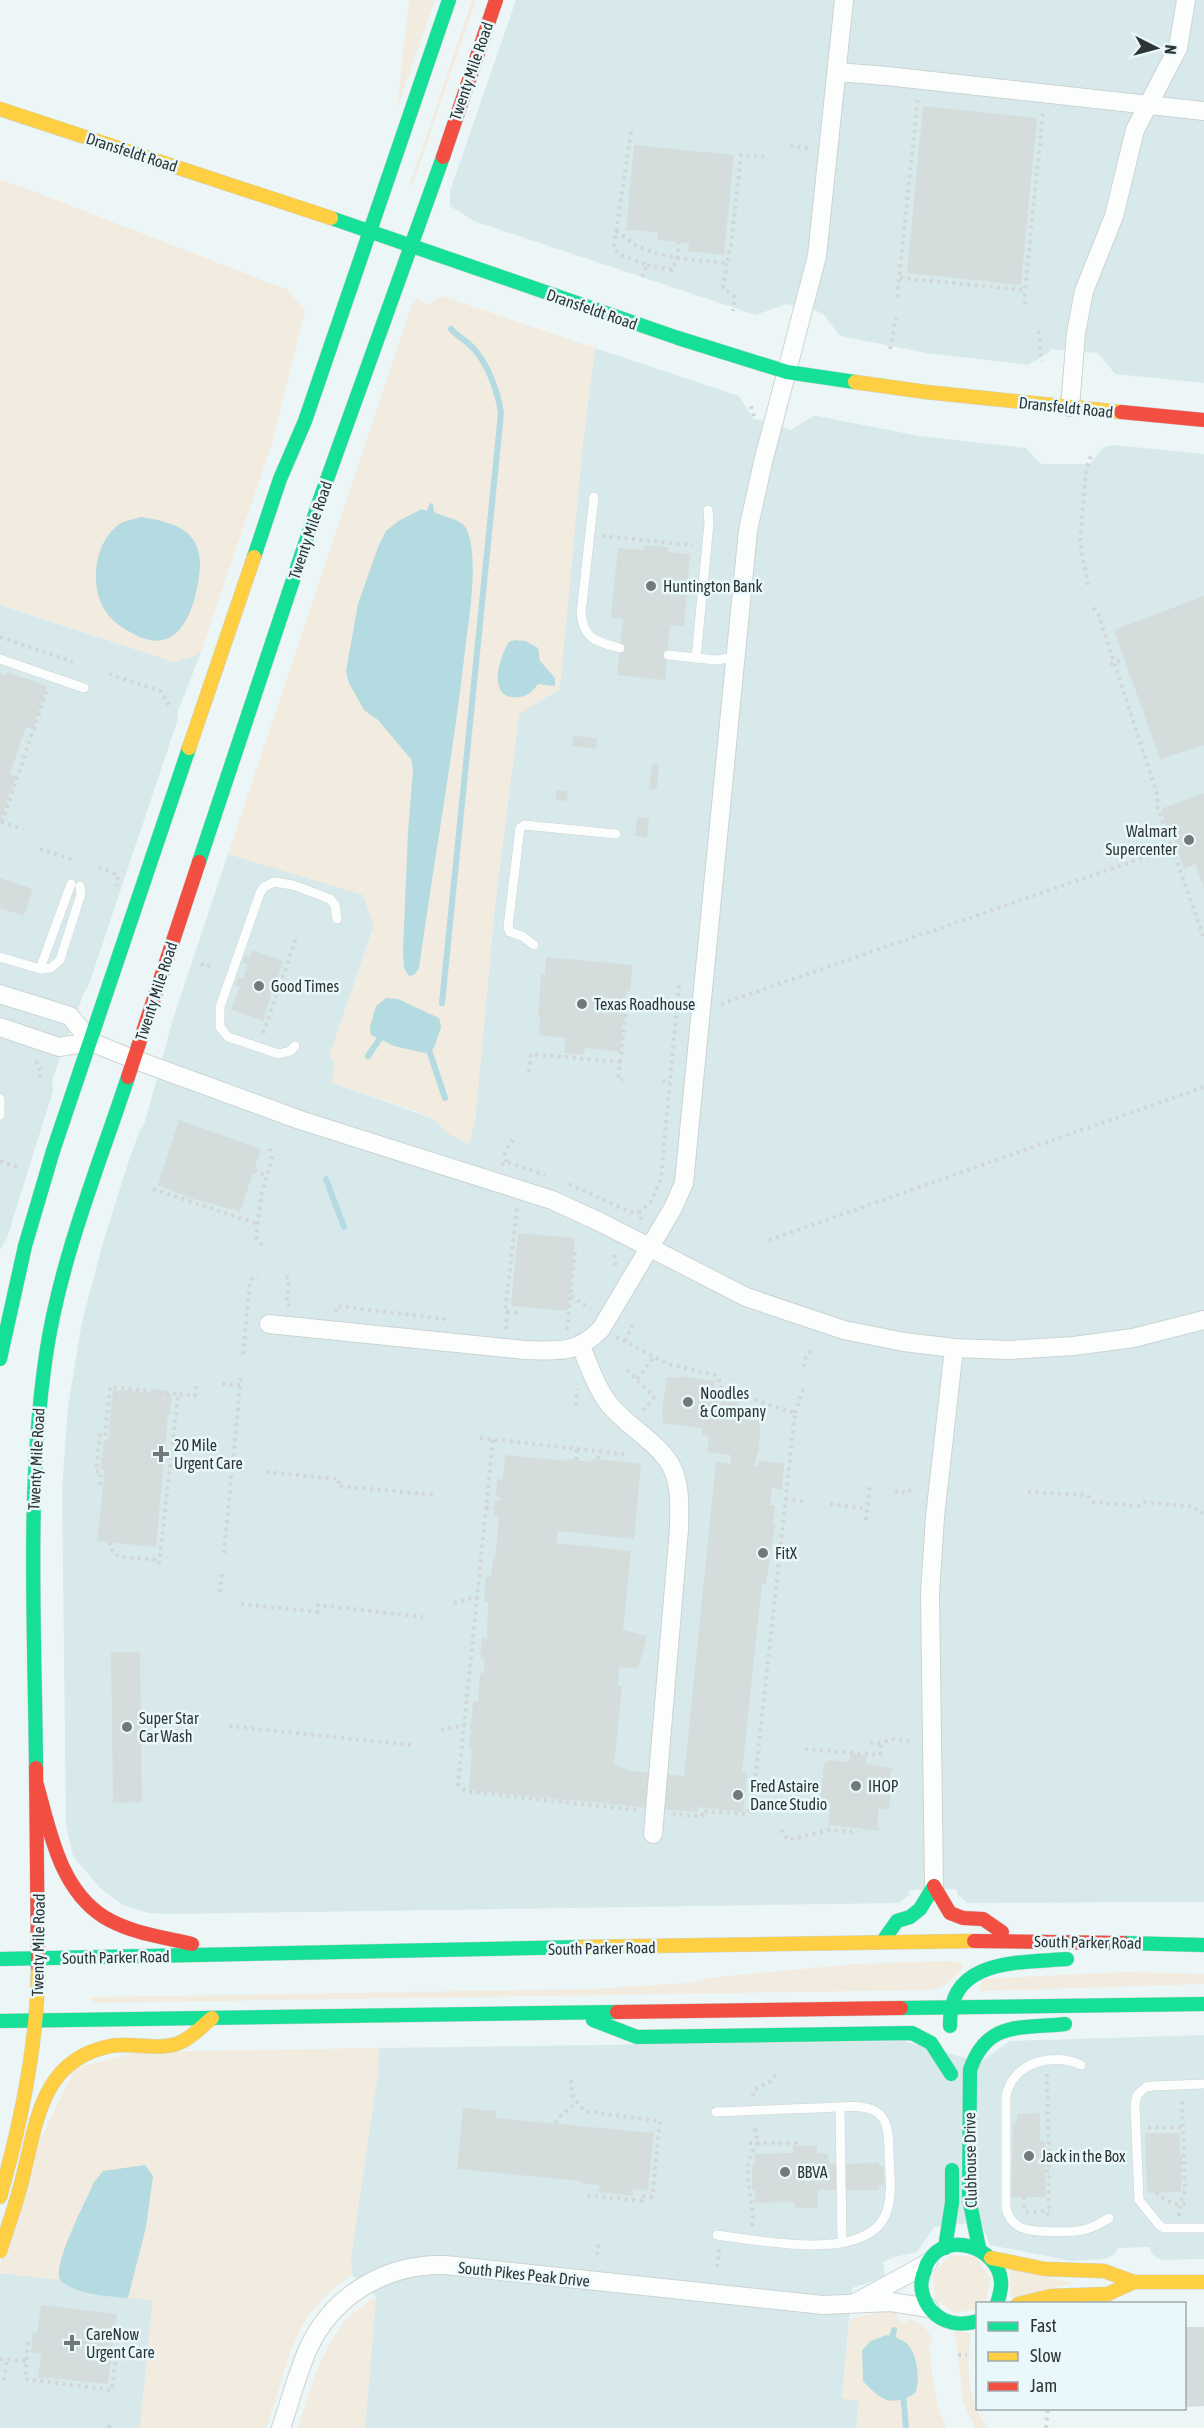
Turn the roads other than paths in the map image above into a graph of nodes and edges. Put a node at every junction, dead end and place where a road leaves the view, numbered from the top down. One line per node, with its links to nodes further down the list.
1 (449, 0): 9 (main road)
2 (496, 0): 10 (main road, Twenty Mile Road)
3 (844, 0): 5 (street)
4 (1186, 0): 6 (street)
5 (837, 72): 6 (street); 11 (street)
6 (1147, 105): 8 (street); 12 (street)
7 (0, 109): 9 (main road, Dransfeldt Road)
8 (1204, 111)
9 (371, 231): 10 (main road, Dransfeldt Road); 29 (main road)
10 (410, 244): 11 (main road, Dransfeldt Road); 31 (main road, Twenty Mile Road)
11 (787, 372): 12 (main road, Dransfeldt Road); 18 (street)
12 (1070, 407): 13 (main road, Dransfeldt Road)
13 (1204, 420)
14 (594, 497): 16 (lane)
15 (708, 510): 19 (lane)
16 (620, 648)
17 (668, 655): 19 (lane)
18 (735, 657): 19 (lane); 34 (street)
19 (696, 658)
20 (0, 659): 21 (lane)
21 (84, 688)
22 (616, 834): 24 (lane)
23 (337, 919): 30 (lane)
24 (534, 945)
25 (0, 957): 26 (lane)
26 (40, 969): 26 (lane)
27 (0, 994): 29 (street)
28 (0, 1027): 29 (street)
29 (91, 1042): 31 (street); 39 (main road)
30 (295, 1046)
31 (133, 1059): 34 (street); 40 (main road, Twenty Mile Road)
32 (0, 1100): 33 (lane)
33 (0, 1114)
34 (649, 1248): 37 (street); 38 (street)
35 (1204, 1320): 38 (street)
36 (269, 1323): 37 (street)
37 (577, 1338): 41 (street)
38 (954, 1348): 42 (street)
39 (0, 1359)
40 (37, 1785): 46 (main road); 47 (main road, Twenty Mile Road)
41 (653, 1834)
42 (934, 1886): 43 (main road); 44 (main road)
43 (883, 1941): 44 (main road, South Parker Road); 46 (main road, South Parker Road)
44 (1015, 1941): 45 (main road, South Parker Road)
45 (1203, 1945): 50 (main road)
46 (237, 1955): 47 (main road, South Parker Road)
47 (39, 1958): 48 (main road, South Parker Road); 55 (main road, Twenty Mile Road)
48 (0, 1959)
49 (1204, 2004): 50 (main road)
50 (950, 2008): 52 (main road); 52 (main road)
51 (1204, 2008): 54 (main road)
52 (577, 2014): 53 (main road)
53 (212, 2018): 55 (main road); 70 (main road)
54 (1109, 2019)
55 (35, 2020): 56 (main road); 63 (main road, Twenty Mile Road)
56 (0, 2021)
57 (1073, 2023): 69 (main road, Clubhouse Drive)
58 (1082, 2065): 64 (lane)
59 (1204, 2084): 65 (lane)
60 (840, 2108): 61 (lane); 67 (lane); 67 (lane)
61 (716, 2112)
62 (951, 2156): 68 (main road, Clubhouse Drive)
63 (0, 2197)
64 (1109, 2218)
65 (1204, 2228)
66 (717, 2235): 67 (lane)
67 (842, 2242)
68 (945, 2248): 69 (main road); 72 (main road)
69 (979, 2248): 71 (main road)
70 (0, 2251)
71 (991, 2258): 73 (main road); 76 (main road)
72 (928, 2264): 75 (street, South Pikes Peak Drive); 78 (main road)
73 (1134, 2282): 74 (main road); 77 (main road)
74 (1204, 2282)
75 (855, 2302): 78 (street, South Pikes Peak Drive); 80 (street, South Pikes Peak Drive)
76 (998, 2302)
77 (1026, 2302)
78 (929, 2308): 79 (main road)
79 (976, 2321)
80 (281, 2428)

